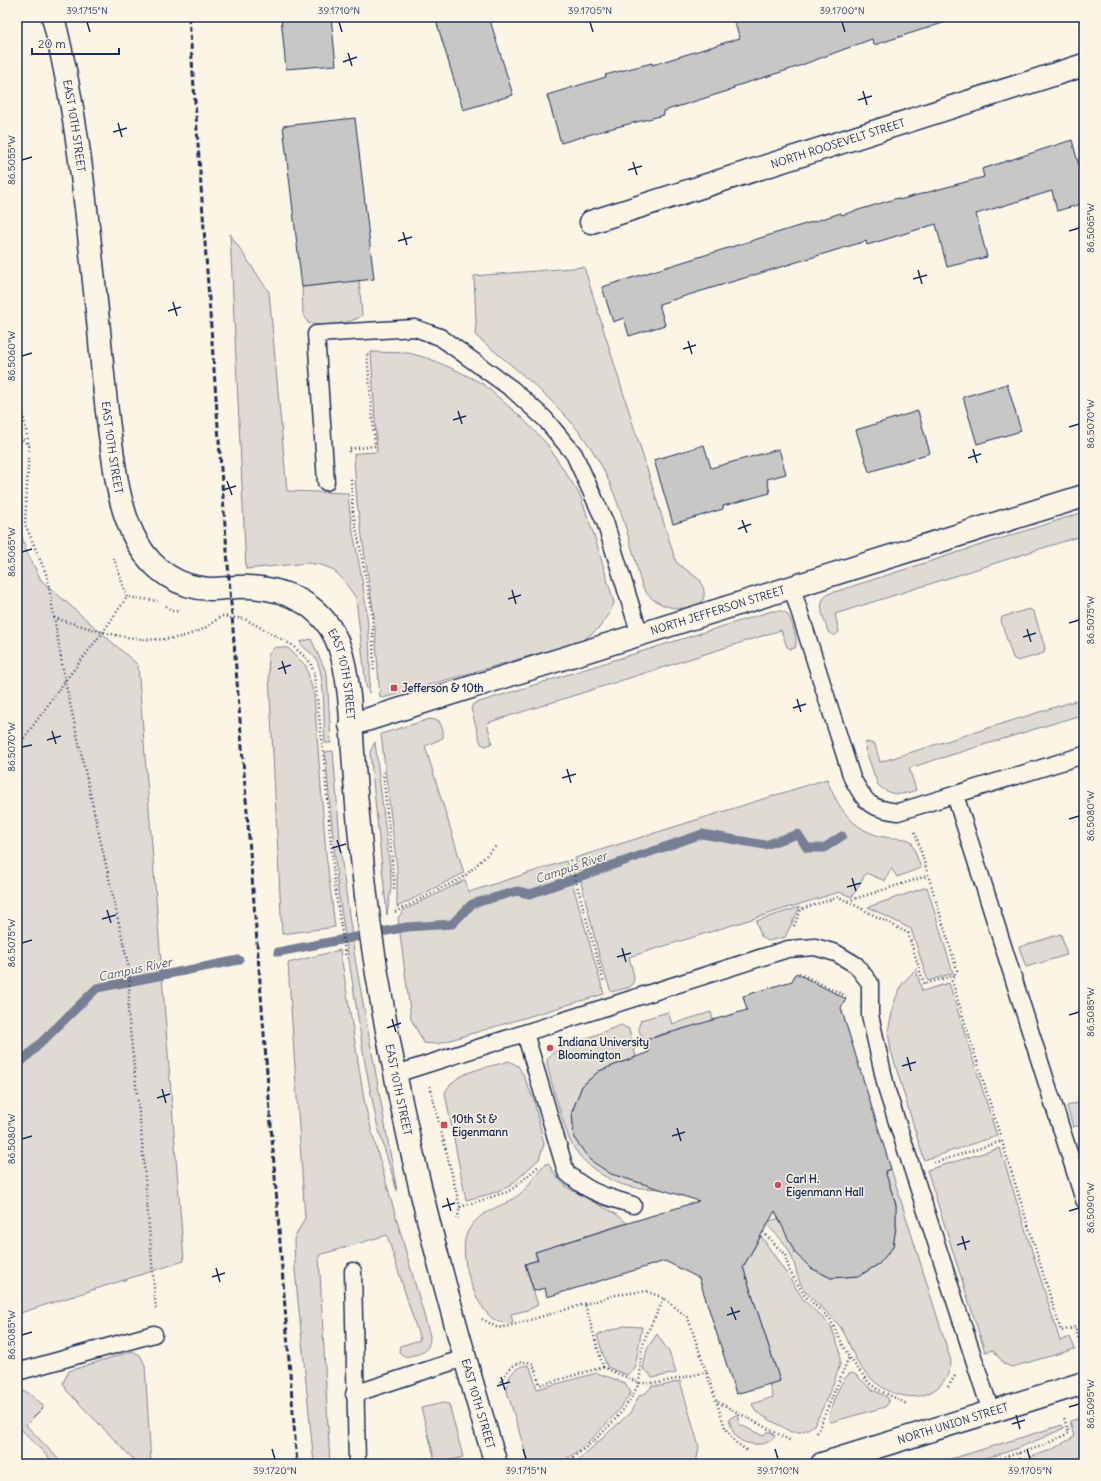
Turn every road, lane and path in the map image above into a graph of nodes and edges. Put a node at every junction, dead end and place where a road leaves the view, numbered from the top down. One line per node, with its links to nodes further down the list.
1 (53, 17): 23 (street, EAST 10TH STREET)
2 (1084, 65): 3 (street, NORTH ROOSEVELT STREET)
3 (591, 222)
4 (365, 331): 8 (path); 10 (lane); 20 (lane)
5 (17, 404): 7 (path)
6 (17, 434): 7 (path)
7 (29, 446): 18 (path)
8 (349, 457)
9 (351, 472): 21 (path)
10 (326, 482)
11 (1084, 496): 13 (street, NORTH JEFFERSON STREET)
12 (112, 554): 14 (path)
13 (792, 588): 20 (street, NORTH JEFFERSON STREET); 27 (lane)
14 (127, 597): 15 (path); 19 (path)
15 (180, 612)
16 (216, 616): 17 (path)
17 (221, 616): 19 (path); 38 (path)
18 (54, 618): 19 (path); 22 (path)
19 (103, 632): 22 (path)
20 (640, 635): 23 (street, NORTH JEFFERSON STREET)
21 (374, 677)
22 (65, 681): 24 (path); 58 (path)
23 (350, 725): 44 (street, EAST 10TH STREET)
24 (17, 748)
25 (1084, 755): 27 (lane)
26 (383, 771): 32 (path)
27 (955, 795): 49 (lane)
28 (908, 832): 31 (path)
29 (497, 845): 35 (path)
30 (570, 860): 42 (path)
31 (927, 876): 33 (path); 40 (path)
32 (393, 893)
33 (848, 901): 37 (path); 40 (path)
34 (393, 906): 35 (path)
35 (392, 913): 36 (path)
36 (392, 917)
37 (784, 951): 42 (lane); 48 (lane)
38 (346, 958)
39 (797, 972): 41 (path)
40 (956, 975): 46 (path)
41 (849, 998)
42 (610, 1006): 43 (lane)
43 (525, 1033): 44 (lane); 47 (lane)
44 (396, 1074): 61 (street, EAST 10TH STREET)
45 (430, 1084): 51 (path)
46 (1002, 1140): 48 (path); 59 (path)
47 (558, 1149): 50 (lane); 51 (path)
48 (912, 1170): 73 (lane)
49 (1084, 1200)
50 (633, 1205)
51 (460, 1207): 52 (path)
52 (455, 1226)
53 (763, 1232): 60 (path)
54 (353, 1271): 70 (lane)
55 (664, 1298): 56 (path); 65 (path); 67 (path)
56 (585, 1304): 57 (path); 62 (path)
57 (479, 1316)
58 (154, 1334): 64 (lane)
59 (1082, 1350)
60 (850, 1357): 72 (path); 75 (path)
61 (464, 1358): 70 (lane); 81 (street, EAST 10TH STREET)
62 (603, 1367): 66 (path); 67 (path)
63 (955, 1371): 69 (path)
64 (17, 1372)
65 (707, 1372): 67 (path); 71 (path)
66 (501, 1382)
67 (638, 1383): 82 (path)
68 (1084, 1383): 73 (street, NORTH UNION STREET)
69 (948, 1387)
70 (354, 1394): 80 (lane)
71 (717, 1402): 76 (path); 77 (path)
72 (907, 1404)
73 (992, 1412): 83 (street, NORTH UNION STREET)
74 (1064, 1418): 78 (path)
75 (817, 1433)
76 (791, 1441)
77 (749, 1452)
78 (1019, 1452): 85 (path); 86 (path)
79 (930, 1460): 84 (path)
80 (357, 1464)
81 (496, 1464)
82 (563, 1464)
83 (822, 1464)
84 (934, 1464)
85 (982, 1464)
86 (1022, 1464)

